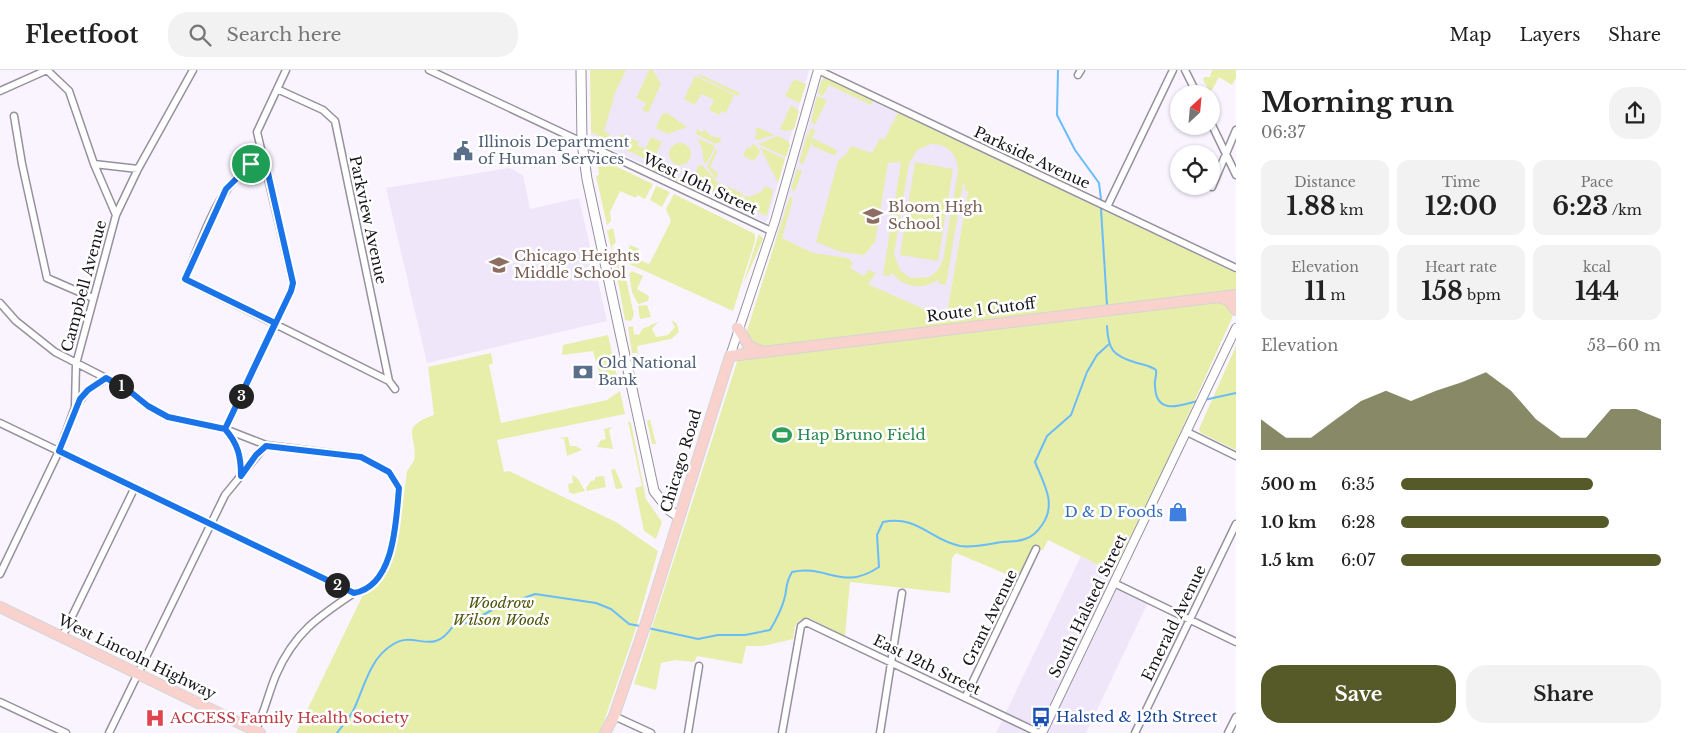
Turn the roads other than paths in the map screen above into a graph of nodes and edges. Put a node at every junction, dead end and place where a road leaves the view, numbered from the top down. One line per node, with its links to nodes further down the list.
1 (47, 70): 11 (street); 18 (street)
2 (193, 70): 19 (street, Campbell Avenue)
3 (286, 70): 10 (street)
4 (429, 70): 15 (street, West 10th Street)
5 (581, 70): 15 (main road)
6 (818, 70): 22 (street, Parkside Avenue); 24 (street, Chicago Road)
7 (1173, 70): 22 (street)
8 (1185, 70): 9 (street)
9 (1192, 85)
10 (277, 89): 17 (street); 38 (street, Parkview Avenue)
11 (0, 91)
12 (14, 116): 28 (street)
13 (1236, 130): 16 (street)
14 (1217, 135): 16 (street)
15 (582, 143): 24 (street, West 10th Street); 49 (main road)
16 (1227, 156): 20 (street); 21 (street)
17 (265, 160): 31 (street); 31 (street)
18 (94, 164): 19 (street); 23 (street)
19 (138, 169): 23 (street, Campbell Avenue)
20 (1220, 171)
21 (1236, 175)
22 (1107, 207): 25 (street, Parkside Avenue)
23 (116, 215): 28 (street, Campbell Avenue)
24 (771, 231): 32 (street, Chicago Road)
25 (1236, 268)
26 (1236, 294): 27 (main road, Route 1 Cutoff)
27 (1217, 297): 30 (main road); 34 (main road, Route 1 Cutoff)
28 (93, 298): 36 (street, Campbell Avenue)
29 (0, 303): 36 (street)
30 (1236, 310)
31 (275, 323): 38 (street); 42 (street)
32 (738, 328): 34 (main road); 35 (street, Chicago Road)
33 (1236, 328): 43 (street, South Halsted Street)
34 (762, 352): 35 (main road, Route 1 Cutoff)
35 (730, 356): 49 (main road, Chicago Road)
36 (76, 364): 37 (street); 40 (street, Campbell Avenue)
37 (106, 378): 40 (street, Campbell Avenue); 42 (street)
38 (389, 381): 39 (street, Parkview Avenue)
39 (395, 389)
40 (75, 407): 45 (street, Campbell Avenue)
41 (0, 422): 45 (street)
42 (225, 429): 44 (street); 47 (street)
43 (1187, 432): 46 (street); 54 (street, South Halsted Street)
44 (266, 446): 47 (street); 55 (street)
45 (59, 451): 48 (street); 53 (street, Campbell Avenue)
46 (1236, 456)
47 (241, 476): 50 (street)
48 (135, 487): 50 (street); 59 (street)
49 (679, 517): 66 (main road, Chicago Road)
50 (211, 524): 55 (street); 63 (street)
51 (1236, 524): 58 (street, Emerald Avenue)
52 (1036, 549): 64 (street, Grant Avenue)
53 (0, 574)
54 (1114, 583): 58 (street); 77 (street, South Halsted Street)
55 (354, 593): 68 (street)
56 (902, 593): 61 (street)
57 (0, 607): 59 (main road, West Lincoln Highway)
58 (1190, 620): 60 (street); 78 (street, Emerald Avenue)
59 (62, 637): 63 (main road, West Lincoln Highway)
60 (1236, 642)
61 (891, 662): 64 (street, East 12th Street); 75 (street, East 12th Street); 76 (street)
62 (699, 666): 74 (street)
63 (137, 674): 68 (main road, West Lincoln Highway); 70 (street)
64 (965, 698): 77 (street, East 12th Street)
65 (0, 702): 69 (street)
66 (614, 716): 71 (main road, Chicago Road); 72 (main road, Chicago Road); 73 (street)
67 (1236, 717): 79 (street)
68 (257, 732)
69 (66, 733)
70 (109, 733)
71 (605, 733)
72 (612, 733)
73 (651, 733)
74 (688, 733)
75 (782, 733)
76 (880, 733)
77 (1041, 733)
78 (1135, 733)
79 (1228, 733)

